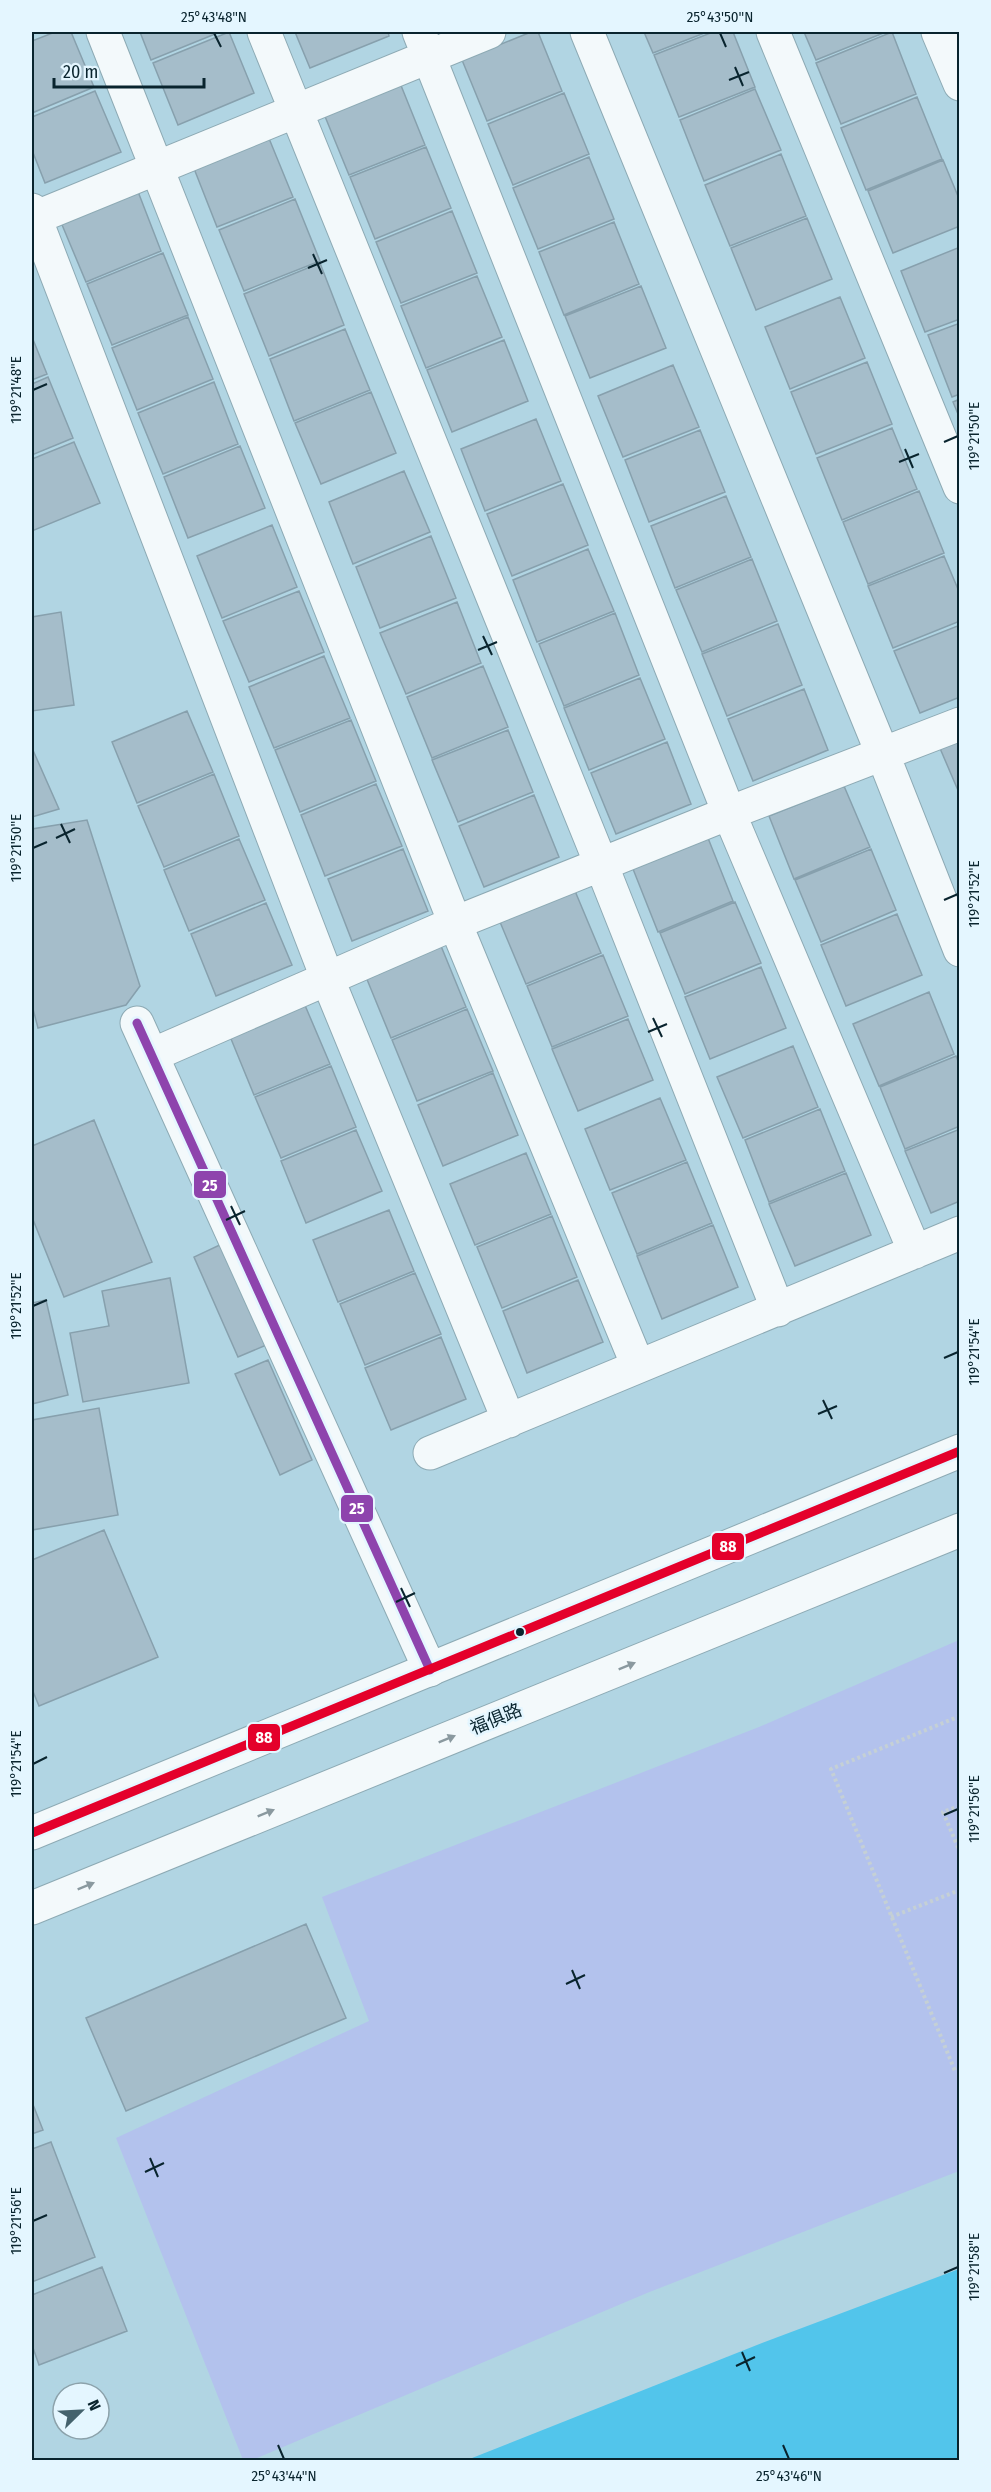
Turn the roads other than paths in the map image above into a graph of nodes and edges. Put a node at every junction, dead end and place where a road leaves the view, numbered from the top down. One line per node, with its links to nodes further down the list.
1 (103, 32): 10 (street)
2 (264, 32): 9 (street)
3 (489, 32): 7 (street)
4 (587, 32): 14 (street)
5 (773, 32): 12 (street)
6 (938, 32): 8 (street)
7 (424, 44): 9 (street); 15 (street)
8 (960, 84)
9 (296, 111): 10 (street); 16 (street)
10 (158, 168): 11 (street); 17 (street)
11 (33, 216): 19 (street)
12 (960, 487)
13 (960, 724): 14 (street)
14 (883, 755): 15 (street); 18 (street)
15 (729, 813): 16 (street); 23 (street)
16 (601, 864): 17 (street); 24 (street)
17 (455, 923): 19 (street); 25 (street)
18 (960, 950)
19 (328, 980): 21 (street); 26 (street)
20 (137, 1023): 21 (street)
21 (152, 1055): 30 (street)
22 (960, 1233): 23 (street)
23 (915, 1252): 24 (street)
24 (778, 1310): 25 (street)
25 (638, 1366): 26 (street)
26 (508, 1421): 28 (street)
27 (960, 1451): 30 (street)
28 (430, 1452)
29 (960, 1530): 32 (street, 福俱路, one-way to 29)
30 (430, 1670): 31 (street)
31 (32, 1833)
32 (32, 1908)

